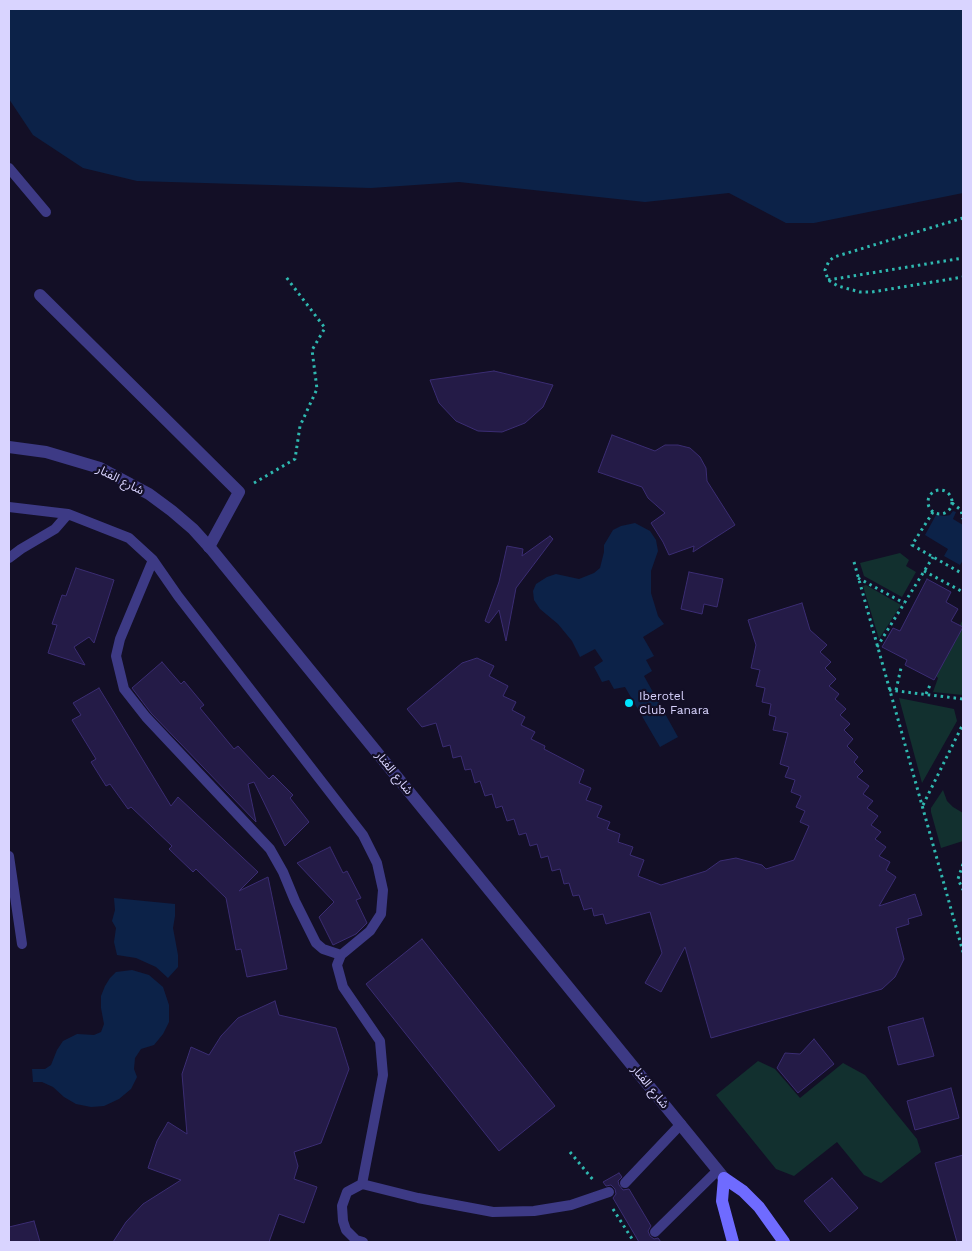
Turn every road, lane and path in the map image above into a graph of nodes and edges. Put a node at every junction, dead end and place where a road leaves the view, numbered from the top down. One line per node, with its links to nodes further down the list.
1 (9, 168): 2 (lane)
2 (46, 212)
3 (963, 218): 7 (path)
4 (963, 258): 7 (path)
5 (963, 277): 7 (path)
6 (286, 278): 10 (path)
7 (828, 280)
8 (40, 295): 10 (street)
9 (9, 447): 16 (street, شارع الفنار)
10 (239, 492): 16 (street)
11 (952, 503): 13 (path); 13 (path); 15 (path)
12 (9, 507): 14 (lane)
13 (932, 512): 17 (path)
14 (68, 514): 18 (lane); 19 (lane)
15 (963, 519)
16 (209, 547): 41 (street, شارع الفنار)
17 (933, 557): 21 (path); 22 (path)
18 (9, 558)
19 (153, 560): 40 (lane); 40 (lane)
20 (854, 562): 23 (path)
21 (924, 571): 24 (path); 25 (path)
22 (963, 574)
23 (857, 577): 25 (path); 26 (path)
24 (963, 592)
25 (904, 603): 26 (path)
26 (877, 647): 29 (path)
27 (901, 668): 30 (path)
28 (930, 685): 31 (path)
29 (889, 690): 30 (path); 34 (path)
30 (896, 690): 31 (path)
31 (926, 694): 32 (path)
32 (963, 699)
33 (963, 724): 34 (path)
34 (922, 805): 39 (path)
35 (9, 856): 38 (lane)
36 (963, 864): 37 (path)
37 (963, 890)
38 (22, 944)
39 (963, 952)
40 (341, 955): 44 (lane)
41 (681, 1124): 42 (street, شارع الفنار); 43 (lane)
42 (721, 1174): 46 (lane); 48 (main road); 49 (main road, شارع الفنار)
43 (625, 1183)
44 (362, 1184): 45 (lane); 47 (lane)
45 (609, 1192)
46 (655, 1232)
47 (363, 1242)
48 (733, 1242)
49 (784, 1242)

